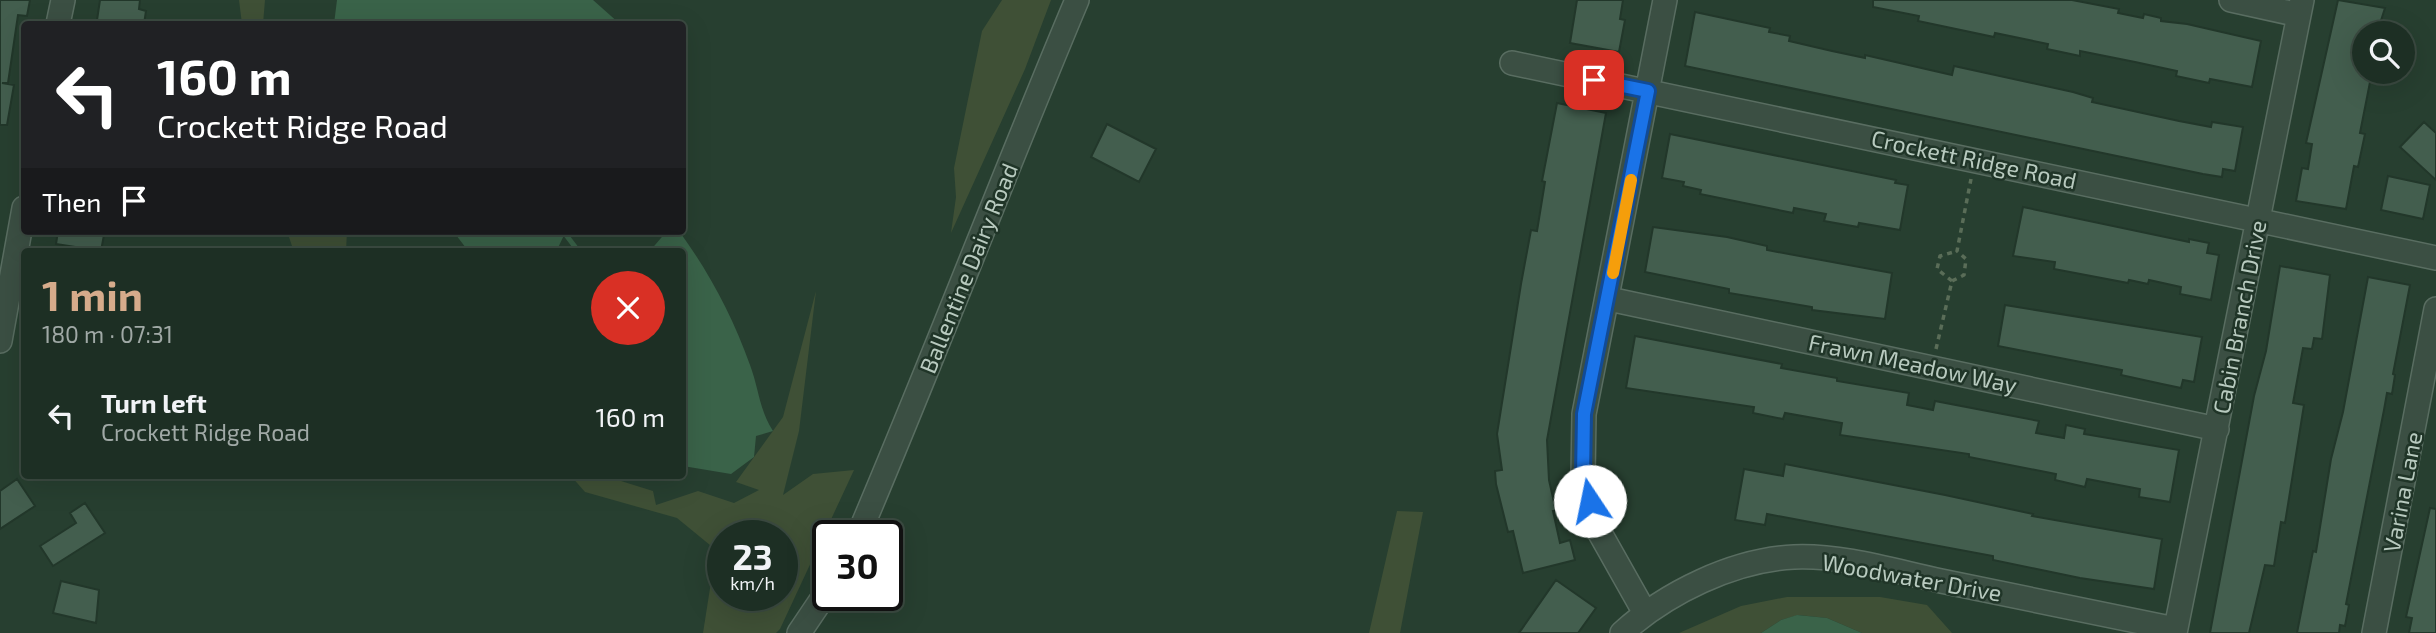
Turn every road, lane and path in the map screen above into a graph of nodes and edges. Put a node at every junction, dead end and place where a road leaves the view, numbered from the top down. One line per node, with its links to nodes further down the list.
1 (62, 0): 6 (street)
2 (1077, 0): 20 (street, Ballentine Dairy Road)
3 (1665, 0): 8 (street)
4 (2231, 0): 5 (street)
5 (2301, 7): 10 (street, Cabin Branch Drive)
6 (58, 21)
7 (1512, 63): 8 (street, Crockett Ridge Road)
8 (1648, 91): 10 (street, Crockett Ridge Road); 15 (street)
9 (1972, 177): 12 (path)
10 (2259, 219): 13 (street, Crockett Ridge Road); 19 (street, Cabin Branch Drive)
11 (21, 225): 17 (street)
12 (1957, 251): 14 (path); 14 (path)
13 (2436, 258)
14 (1952, 281): 18 (path)
15 (1609, 299): 19 (street, Frawn Meadow Way); 22 (street)
16 (2436, 309): 26 (street, Varina Lane)
17 (0, 341)
18 (1935, 353)
19 (2217, 429): 23 (street, Cabin Branch Drive)
20 (865, 520)
21 (814, 611): 24 (street)
22 (1645, 613): 23 (street, Woodwater Drive); 25 (street, Woodwater Drive)
23 (2175, 631)
24 (799, 633)
25 (1622, 633)
26 (2374, 633)

